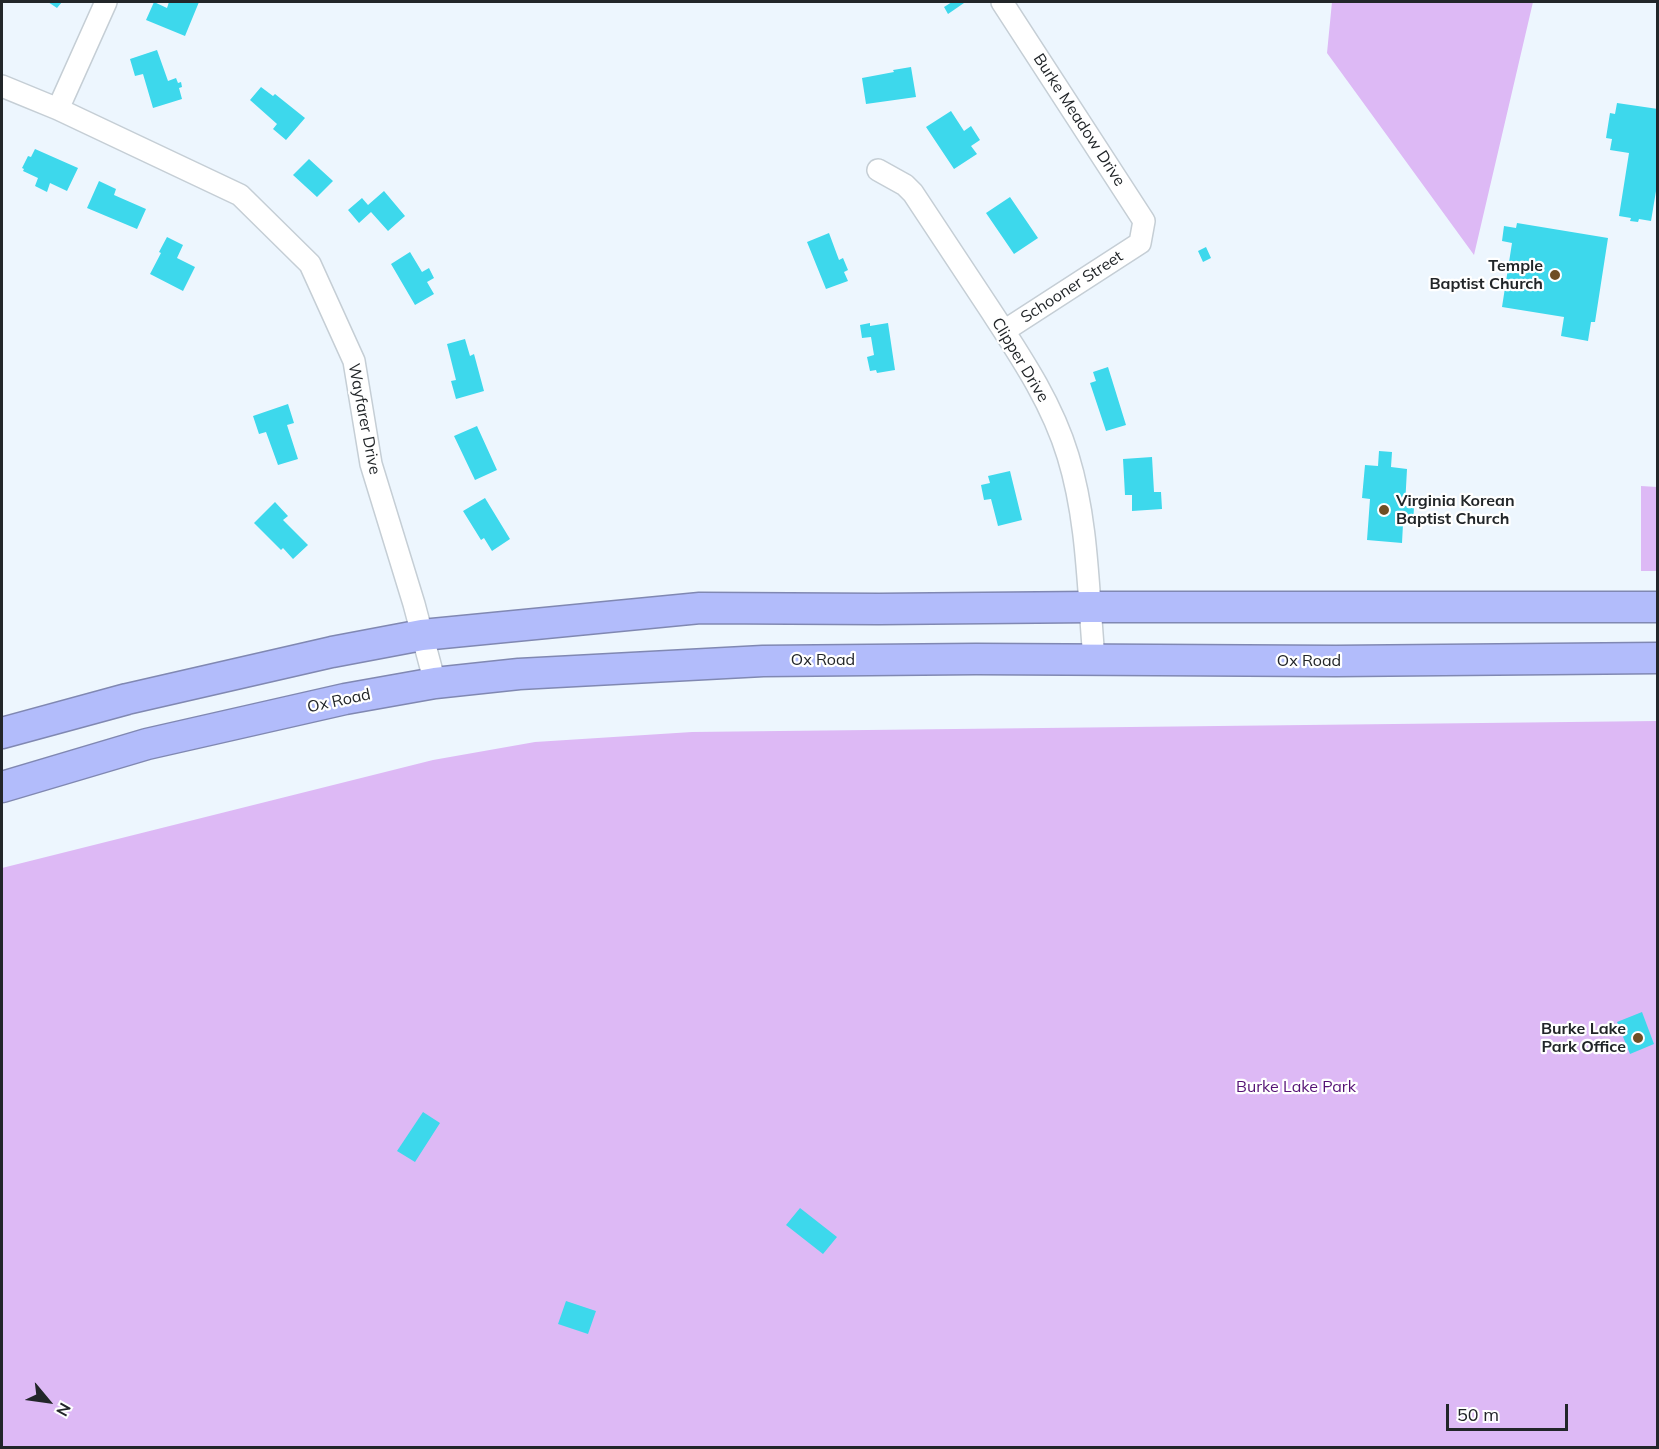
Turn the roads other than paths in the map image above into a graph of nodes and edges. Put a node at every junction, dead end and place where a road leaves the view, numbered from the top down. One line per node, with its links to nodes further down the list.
1 (106, 2): 4 (street)
2 (1002, 2): 6 (street, Burke Meadow Drive)
3 (2, 86): 4 (street, Wayfarer Drive)
4 (58, 109): 10 (street, Wayfarer Drive)
5 (878, 170): 7 (street, Clipper Drive)
6 (1140, 243): 7 (street, Schooner Street)
7 (1004, 331): 8 (street, Clipper Drive)
8 (1090, 606): 9 (highway); 10 (highway); 12 (street, Clipper Drive)
9 (1658, 607)
10 (422, 635): 13 (street, Wayfarer Drive); 14 (highway)
11 (1658, 658): 12 (highway, Ox Road)
12 (1094, 659): 13 (highway, Ox Road)
13 (435, 683): 15 (highway, Ox Road)
14 (2, 733)
15 (2, 787)

